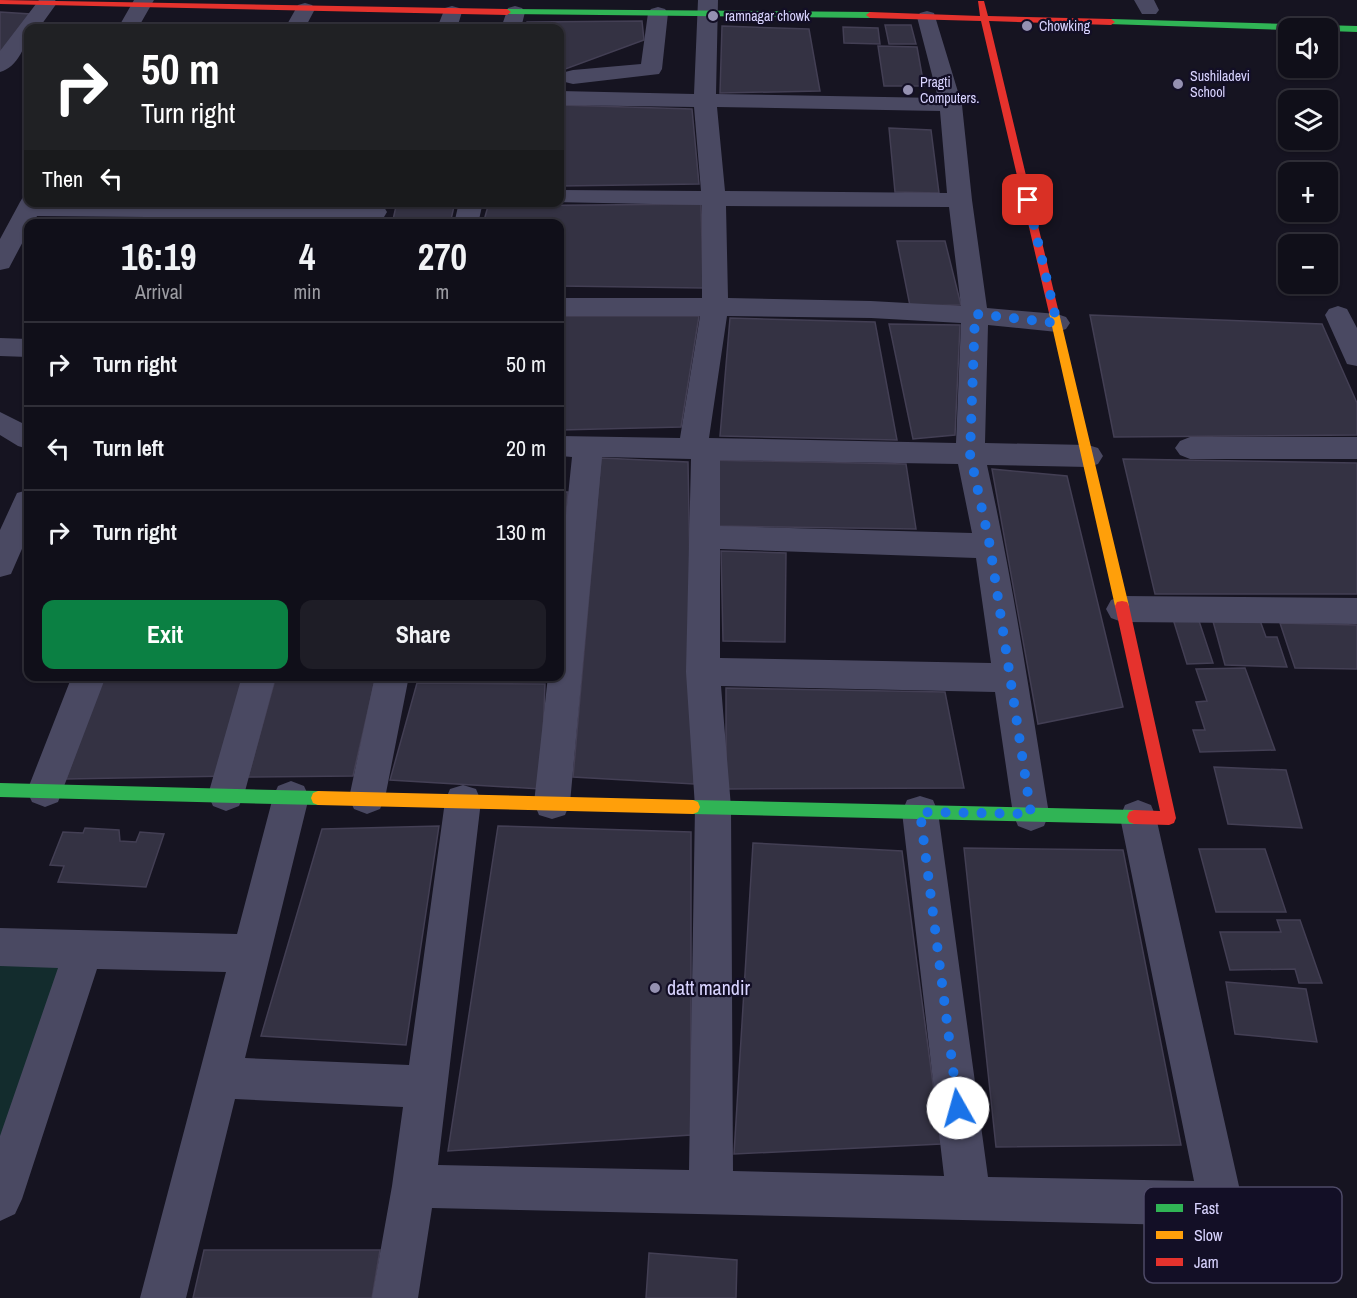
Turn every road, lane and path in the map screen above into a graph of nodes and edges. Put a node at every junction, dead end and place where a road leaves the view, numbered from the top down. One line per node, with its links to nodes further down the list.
1 (852, 1): 2 (street)
2 (887, 1)
3 (0, 2): 4 (street)
4 (47, 3): 5 (street); 17 (street)
5 (142, 3): 8 (street); 18 (street)
6 (980, 3): 14 (street)
7 (1147, 5): 10 (street); 11 (street)
8 (318, 6): 15 (street); 19 (street)
9 (708, 7): 12 (street); 13 (street); 25 (street)
10 (1104, 8)
11 (1242, 12)
12 (658, 14): 16 (street); 23 (street)
13 (927, 17): 14 (street); 26 (street)
14 (985, 18): 20 (street); 39 (street)
15 (449, 20): 16 (street)
16 (513, 20)
17 (31, 24)
18 (130, 24)
19 (299, 24)
20 (1357, 29)
21 (24, 34): 22 (street)
22 (0, 66)
23 (573, 77)
24 (564, 98): 25 (street)
25 (705, 100): 26 (street); 28 (street)
26 (951, 105): 29 (street)
27 (564, 197): 28 (street)
28 (714, 197): 29 (street); 36 (street)
29 (960, 200): 37 (street)
30 (29, 207): 34 (street)
31 (82, 207): 32 (street)
32 (211, 212): 33 (street)
33 (375, 213)
34 (0, 262)
35 (564, 307): 36 (street)
36 (715, 307): 37 (street); 46 (street)
37 (975, 314): 39 (street); 49 (street)
38 (1338, 315): 42 (street)
39 (1057, 323): 50 (street)
40 (0, 347): 41 (street)
41 (24, 348)
42 (1357, 357)
43 (0, 422): 44 (street)
44 (24, 437)
45 (574, 447): 46 (street); 57 (street)
46 (700, 448): 49 (street); 52 (street)
47 (1190, 448): 48 (street)
48 (1357, 448)
49 (970, 454): 50 (street); 53 (street)
50 (1088, 456): 55 (street)
51 (24, 510): 54 (street)
52 (705, 537): 53 (street); 58 (street)
53 (990, 546): 59 (street)
54 (0, 565)
55 (1122, 609): 56 (street); 74 (street)
56 (1357, 611)
57 (564, 634)
58 (703, 672): 59 (street); 71 (street)
59 (1011, 678): 73 (street)
60 (87, 681): 65 (street)
61 (258, 681): 66 (street)
62 (391, 681): 68 (street)
63 (561, 681): 70 (street)
64 (0, 790): 65 (street)
65 (45, 791): 66 (street)
66 (226, 795): 67 (street)
67 (291, 797): 68 (street); 77 (street)
68 (367, 798): 69 (street)
69 (463, 801): 70 (street); 79 (street)
70 (552, 803): 71 (street)
71 (713, 807): 72 (street); 82 (street)
72 (920, 812): 73 (street); 84 (street)
73 (1031, 814): 74 (street)
74 (1138, 817): 81 (street)
75 (0, 947): 76 (street)
76 (84, 950): 77 (street); 83 (street)
77 (251, 954): 78 (street)
78 (219, 1078): 79 (street); 86 (street)
79 (427, 1087): 80 (street)
80 (414, 1186): 82 (street); 87 (street)
81 (1217, 1187)
82 (711, 1191): 84 (street)
83 (0, 1199)
84 (969, 1199): 85 (street)
85 (1144, 1202)
86 (163, 1298)
87 (395, 1298)

